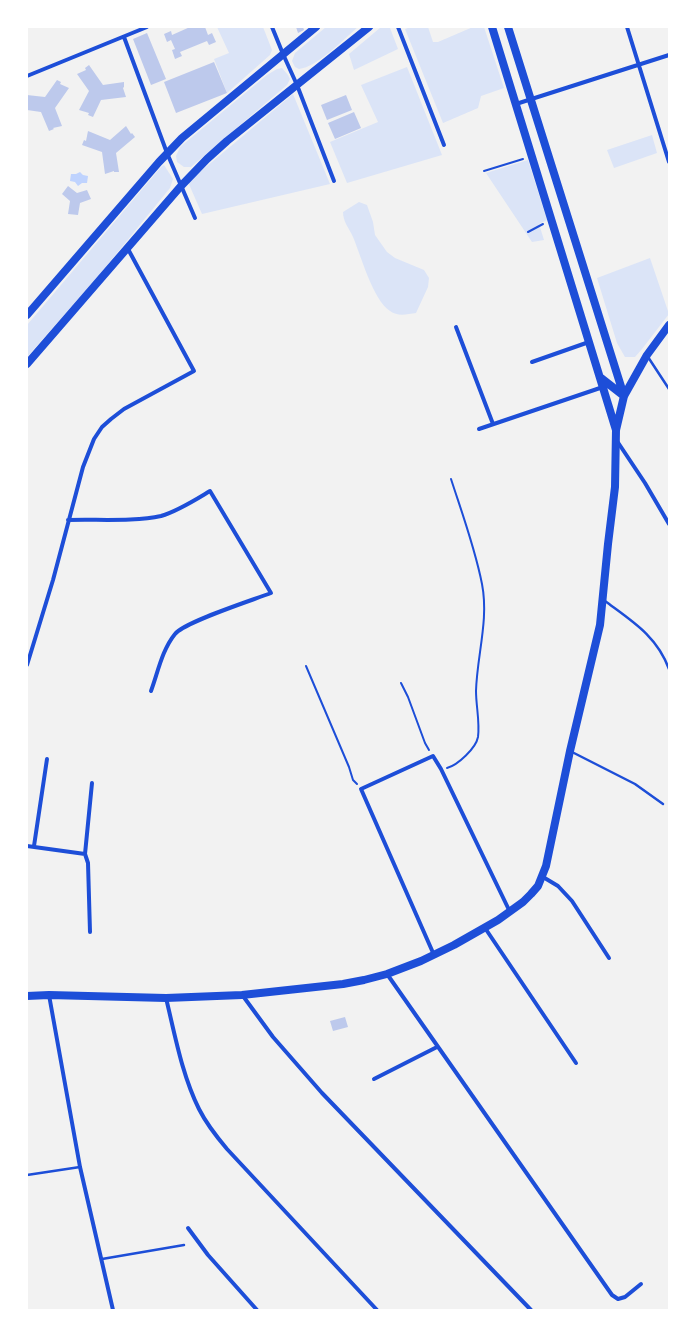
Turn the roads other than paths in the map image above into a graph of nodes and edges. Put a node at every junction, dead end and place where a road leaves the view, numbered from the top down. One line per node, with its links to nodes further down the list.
1 (147, 27): 9 (street)
2 (272, 27): 10 (street)
3 (316, 27): 10 (main road)
4 (369, 27): 14 (main road)
5 (398, 27): 17 (street)
6 (492, 27): 16 (main road)
7 (508, 27): 15 (main road)
8 (627, 27): 12 (street)
9 (124, 37): 13 (street); 18 (street)
10 (282, 54): 14 (street); 18 (main road)
11 (669, 55): 12 (street)
12 (639, 65): 15 (street); 19 (street)
13 (27, 76)
14 (297, 85): 20 (street); 21 (main road)
15 (532, 99): 16 (street); 34 (main road)
16 (516, 104): 27 (main road)
17 (444, 145)
18 (167, 153): 21 (street); 24 (main road)
19 (669, 162)
20 (334, 181)
21 (181, 186): 22 (street); 23 (main road)
22 (195, 218)
23 (128, 249): 30 (main road); 39 (street)
24 (27, 315)
25 (669, 325): 28 (main road)
26 (456, 327): 35 (street)
27 (589, 342): 29 (street); 31 (main road)
28 (647, 355): 33 (lane); 34 (main road)
29 (532, 362)
30 (27, 364)
31 (600, 377): 32 (main road); 34 (main road)
32 (603, 387): 35 (street); 37 (main road)
33 (669, 389)
34 (624, 396): 37 (main road)
35 (493, 424): 36 (street)
36 (479, 429)
37 (616, 430): 38 (main road)
38 (616, 441): 40 (street); 41 (main road)
39 (68, 520): 42 (street); 44 (street)
40 (669, 524)
41 (603, 600): 43 (lane); 45 (main road)
42 (27, 666)
43 (669, 669)
44 (151, 691)
45 (570, 751): 48 (lane); 52 (main road)
46 (47, 759): 50 (street)
47 (92, 783): 51 (street)
48 (663, 804)
49 (27, 846): 50 (street)
50 (34, 846): 51 (street)
51 (85, 854): 55 (street)
52 (543, 877): 53 (main road); 57 (street)
53 (510, 912): 54 (main road); 56 (street)
54 (485, 928): 56 (main road); 64 (street)
55 (90, 932)
56 (434, 956): 58 (main road)
57 (609, 958)
58 (387, 974): 60 (main road); 63 (street)
59 (49, 995): 61 (main road); 62 (main road); 66 (street)
60 (242, 995): 62 (main road); 75 (street)
61 (27, 996)
62 (166, 998): 74 (street)
63 (438, 1047): 65 (street); 71 (street)
64 (576, 1063)
65 (374, 1079)
66 (80, 1167): 67 (lane); 70 (street)
67 (27, 1175)
68 (188, 1228): 73 (street)
69 (184, 1245): 70 (lane)
70 (102, 1259): 72 (street)
71 (641, 1284)
72 (113, 1310)
73 (257, 1310)
74 (377, 1310)
75 (531, 1310)

